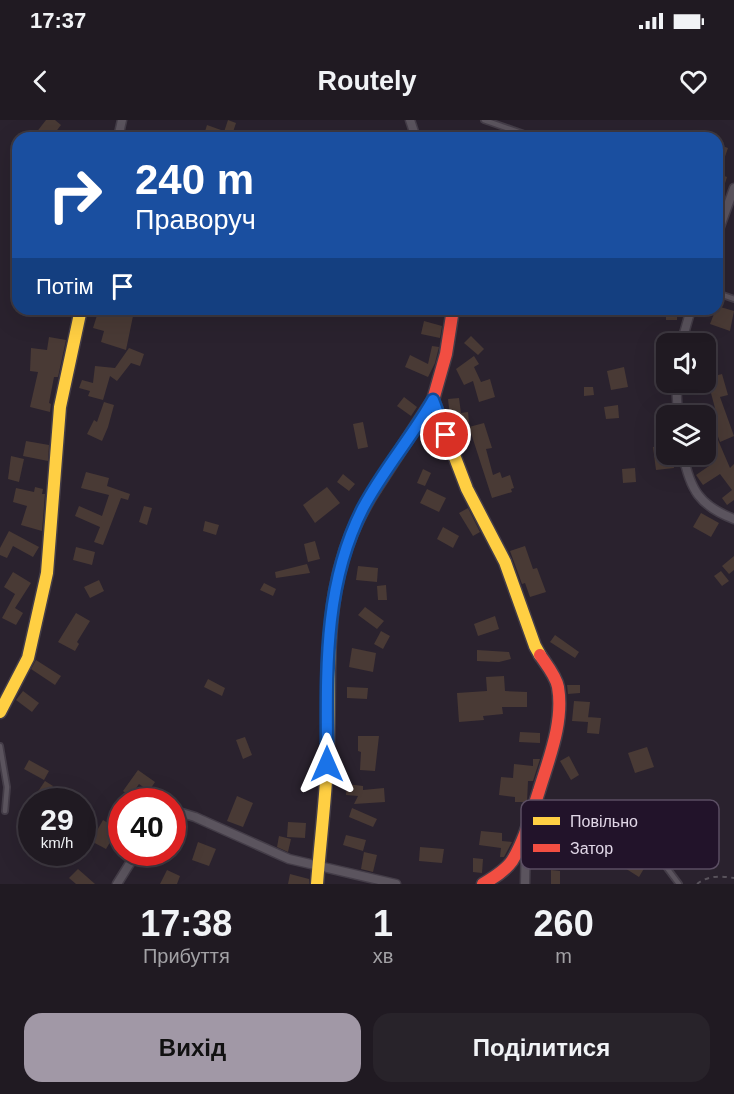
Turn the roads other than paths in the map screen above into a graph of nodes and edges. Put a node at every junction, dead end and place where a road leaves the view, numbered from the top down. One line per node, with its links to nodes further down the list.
1 (484, 120): 2 (lane)
2 (518, 132)
3 (734, 188): 4 (street)
4 (723, 218)
5 (80, 315): 12 (street)
6 (452, 315): 9 (street)
7 (689, 315): 8 (street)
8 (684, 333)
9 (433, 400): 14 (street); 19 (street)
10 (686, 465): 11 (street)
11 (734, 519)
12 (0, 712)
13 (0, 746): 15 (lane)
14 (536, 800)
15 (5, 811)
16 (186, 814): 19 (street)
17 (521, 842): 25 (street)
18 (128, 866): 22 (street)
19 (318, 866): 23 (street); 24 (street)
20 (525, 869): 26 (street)
21 (668, 869): 27 (lane)
22 (117, 884)
23 (316, 884)
24 (396, 884)
25 (483, 884)
26 (525, 884)
27 (679, 884)

